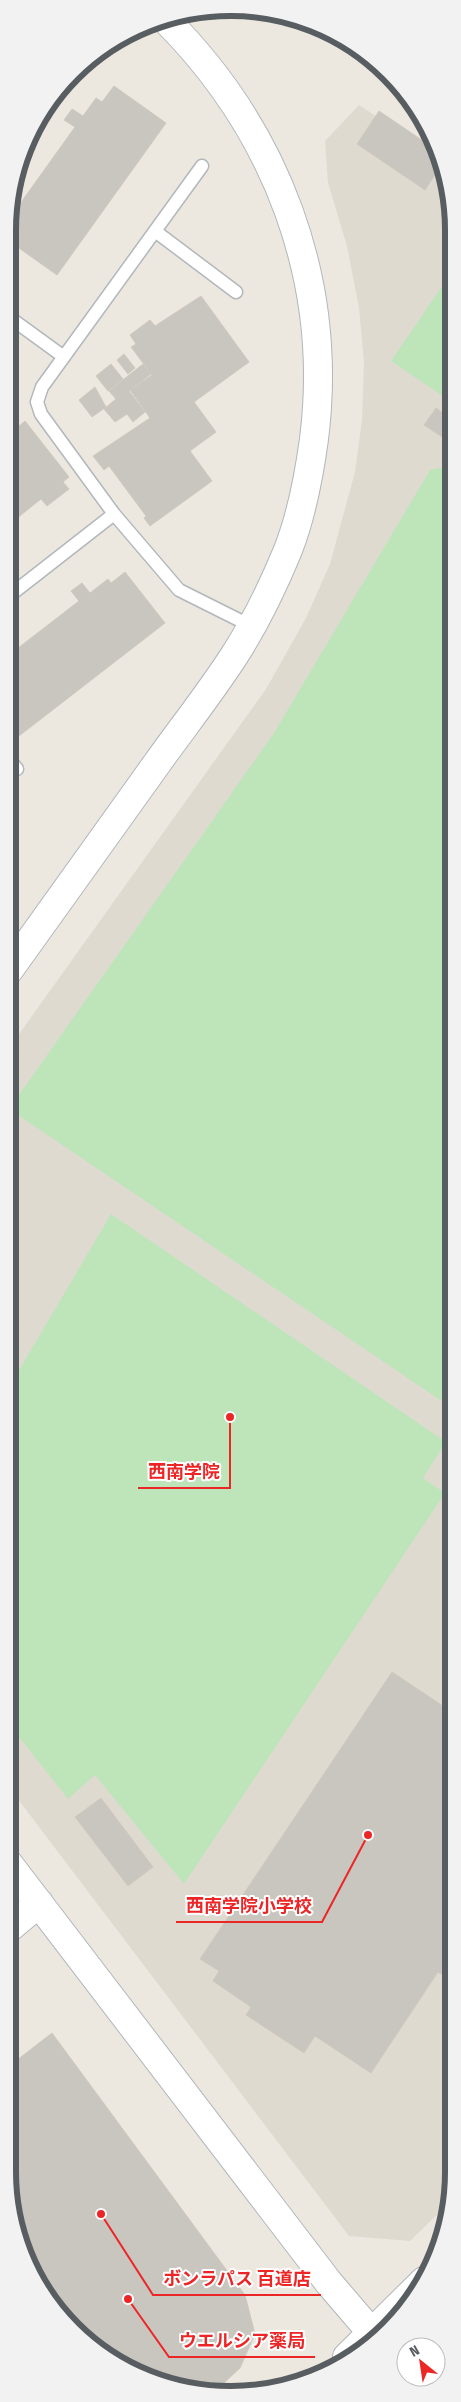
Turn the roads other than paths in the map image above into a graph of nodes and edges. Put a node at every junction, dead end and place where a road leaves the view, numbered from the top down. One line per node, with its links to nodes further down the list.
1 (171, 25): 9 (street)
2 (202, 166): 3 (lane)
3 (155, 231): 4 (lane); 6 (lane)
4 (236, 292)
5 (16, 321): 6 (lane)
6 (64, 357): 7 (lane)
7 (114, 514): 8 (lane); 9 (lane)
8 (16, 591)
9 (251, 626): 10 (street)
10 (16, 960)
11 (16, 1874): 12 (street)
12 (39, 1903): 13 (street); 14 (street)
13 (16, 1922)
14 (372, 2333)

